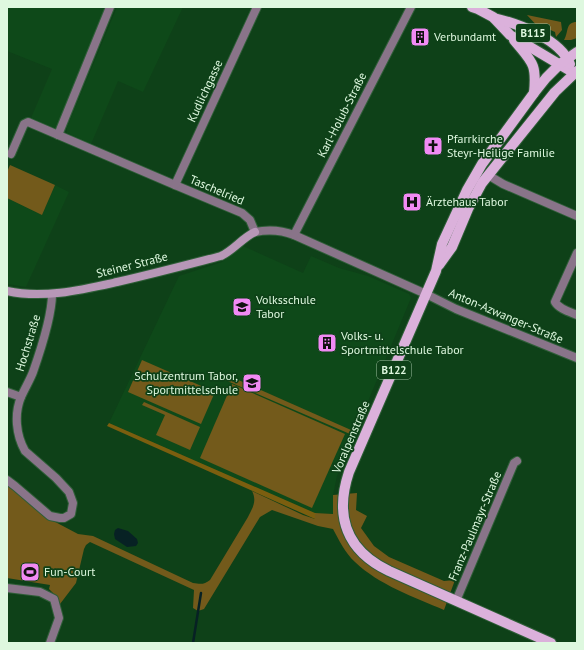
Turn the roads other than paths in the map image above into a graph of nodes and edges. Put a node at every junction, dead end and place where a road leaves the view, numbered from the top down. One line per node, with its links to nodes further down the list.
1 (110, 7): 11 (street)
2 (257, 7): 14 (street, Kudlichgasse)
3 (411, 7): 17 (street, Karl-Holub-Straße)
4 (476, 8): 5 (main road, B115)
5 (493, 17): 6 (main road, B115); 8 (main road, B115)
6 (510, 35): 8 (main road, B115); 10 (main road)
7 (577, 52): 8 (main road, B122)
8 (564, 61): 9 (main road, B115); 10 (main road, B122)
9 (576, 72): 13 (main road, B122)
10 (534, 93): 19 (main road, B122)
11 (58, 135): 12 (street, Taschelried); 14 (street, Taschelried)
12 (11, 154)
13 (488, 175): 15 (street); 19 (main road, B122)
14 (175, 185): 16 (street, Taschelried)
15 (577, 216)
16 (255, 232): 17 (street); 21 (street, Steiner Straße)
17 (294, 235): 22 (street)
18 (577, 253): 23 (street)
19 (436, 271): 22 (main road, B122)
20 (7, 291): 21 (street, Steiner Straße)
21 (52, 294): 26 (street, Hochstraße)
22 (426, 294): 24 (street, Anton-Azwanger-Straße); 30 (main road, Voralpenstraße / B122)
23 (577, 315)
24 (577, 358)
25 (7, 392): 26 (street)
26 (21, 397): 28 (street, Hochstraße)
27 (518, 461): 30 (street, Franz-Paulmayr-Straße)
28 (7, 480)
29 (7, 588): 31 (street)
30 (456, 601): 32 (main road, Voralpenstraße / B122)
31 (50, 643)
32 (551, 643)

